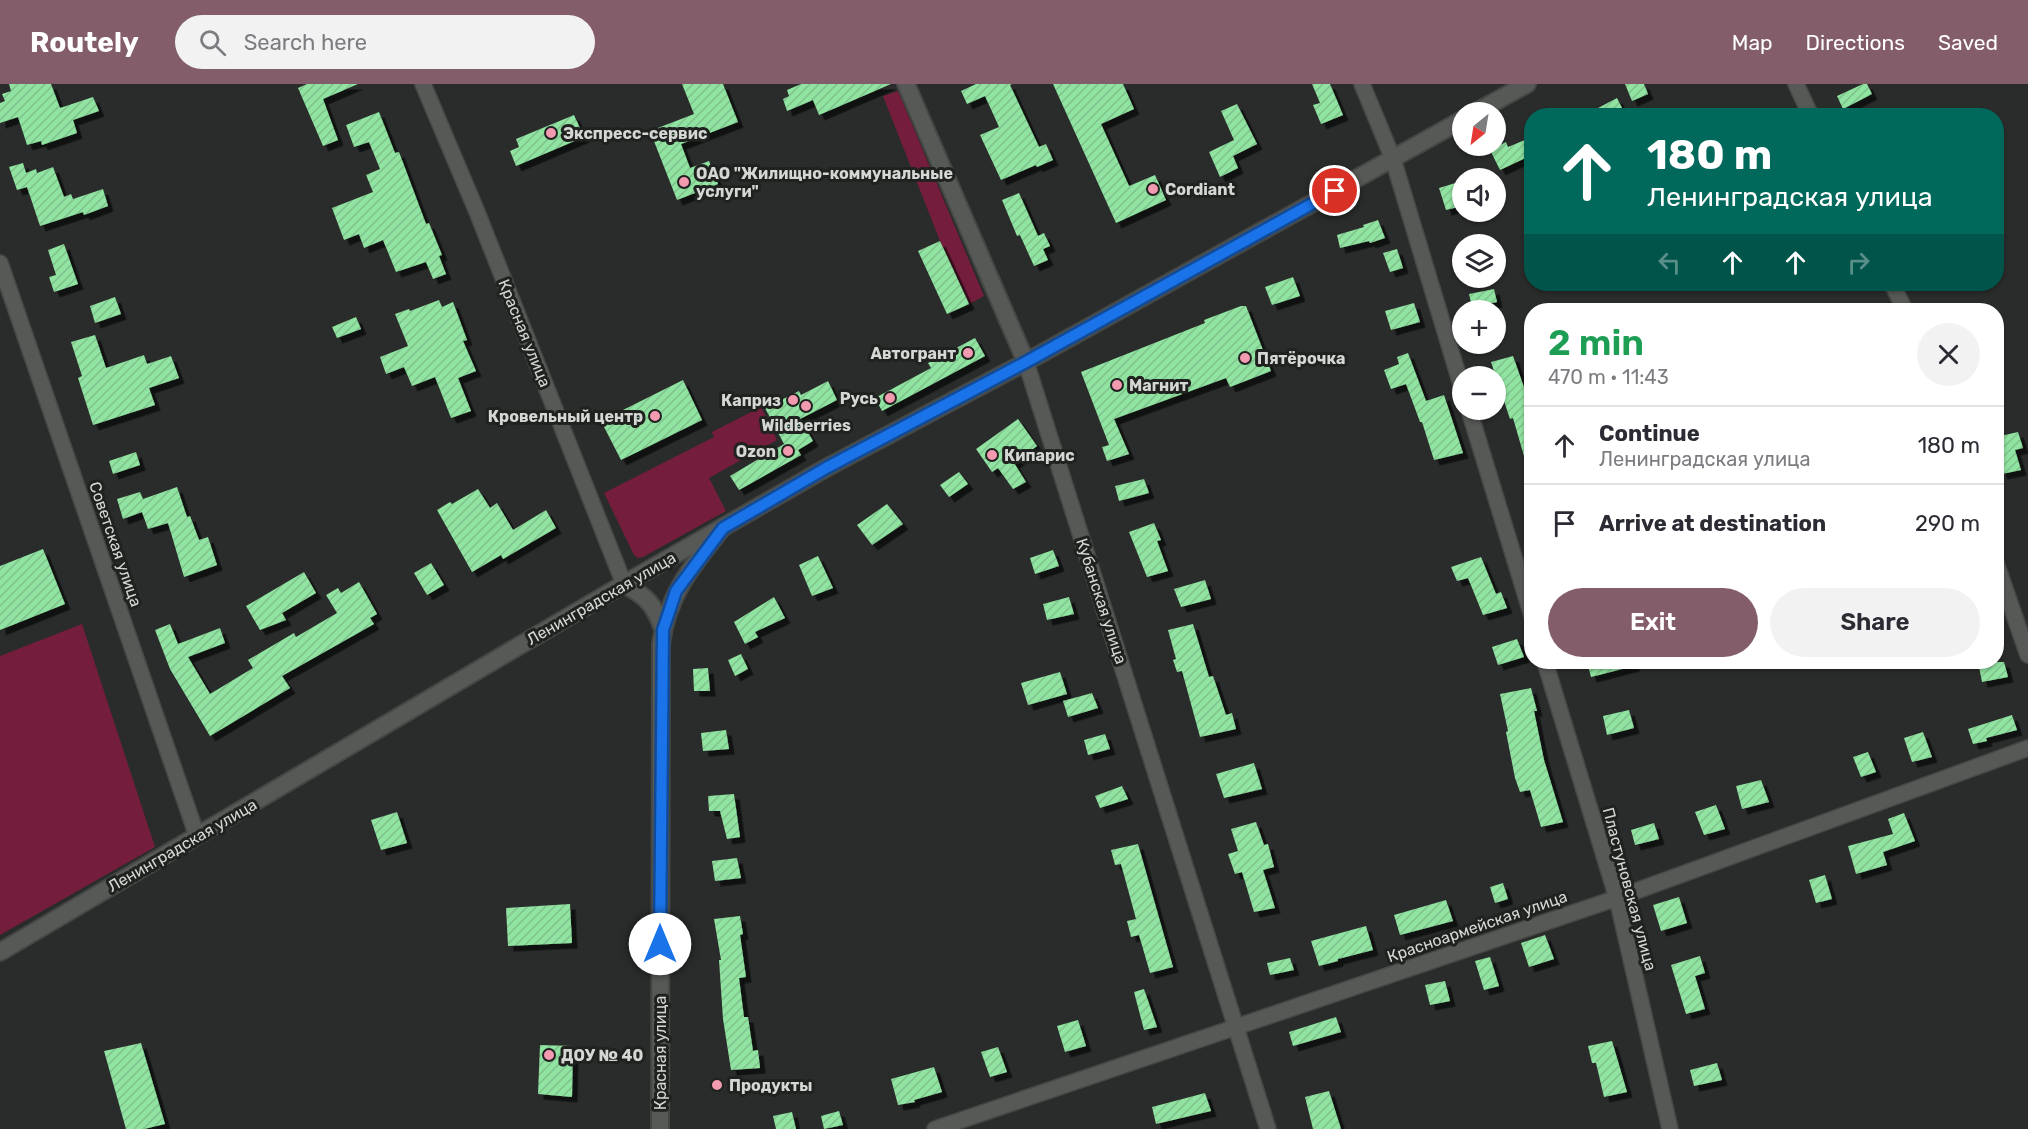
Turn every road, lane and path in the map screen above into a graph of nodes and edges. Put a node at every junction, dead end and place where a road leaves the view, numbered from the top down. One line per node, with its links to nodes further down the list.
1 (423, 84): 15 (street, Красная улица)
2 (906, 84): 11 (main road, Кубанская улица)
3 (1362, 84): 9 (street)
4 (1527, 84): 6 (main road)
5 (1796, 84): 7 (street)
6 (1494, 102)
7 (1807, 108)
8 (1452, 126): 9 (main road, Ленинградская улица)
9 (1393, 159): 11 (main road, Ленинградская улица); 12 (street)
10 (0, 264): 22 (street, Советская улица)
11 (1026, 362): 14 (main road, Ленинградская улица); 25 (street, Кубанская улица)
12 (1455, 366)
13 (1472, 420): 17 (street)
14 (723, 528): 15 (main road, Ленинградская улица); 18 (main road, Красная улица)
15 (624, 584): 18 (main road); 22 (main road, Ленинградская улица)
16 (2004, 586): 19 (street)
17 (1524, 590)
18 (663, 630): 26 (main road, Красная улица)
19 (2028, 655)
20 (1547, 669): 23 (street, Пластуновская улица)
21 (2028, 748): 23 (street, Красноармейская улица)
22 (197, 836): 24 (main road, Ленинградская улица)
23 (1617, 898): 25 (street, Красноармейская улица); 29 (street, Пластуновская улица)
24 (0, 952)
25 (1236, 1027): 27 (street, Красноармейская улица); 28 (street, Кубанская улица)
26 (660, 1129)
27 (934, 1129)
28 (1268, 1129)
29 (1670, 1129)

